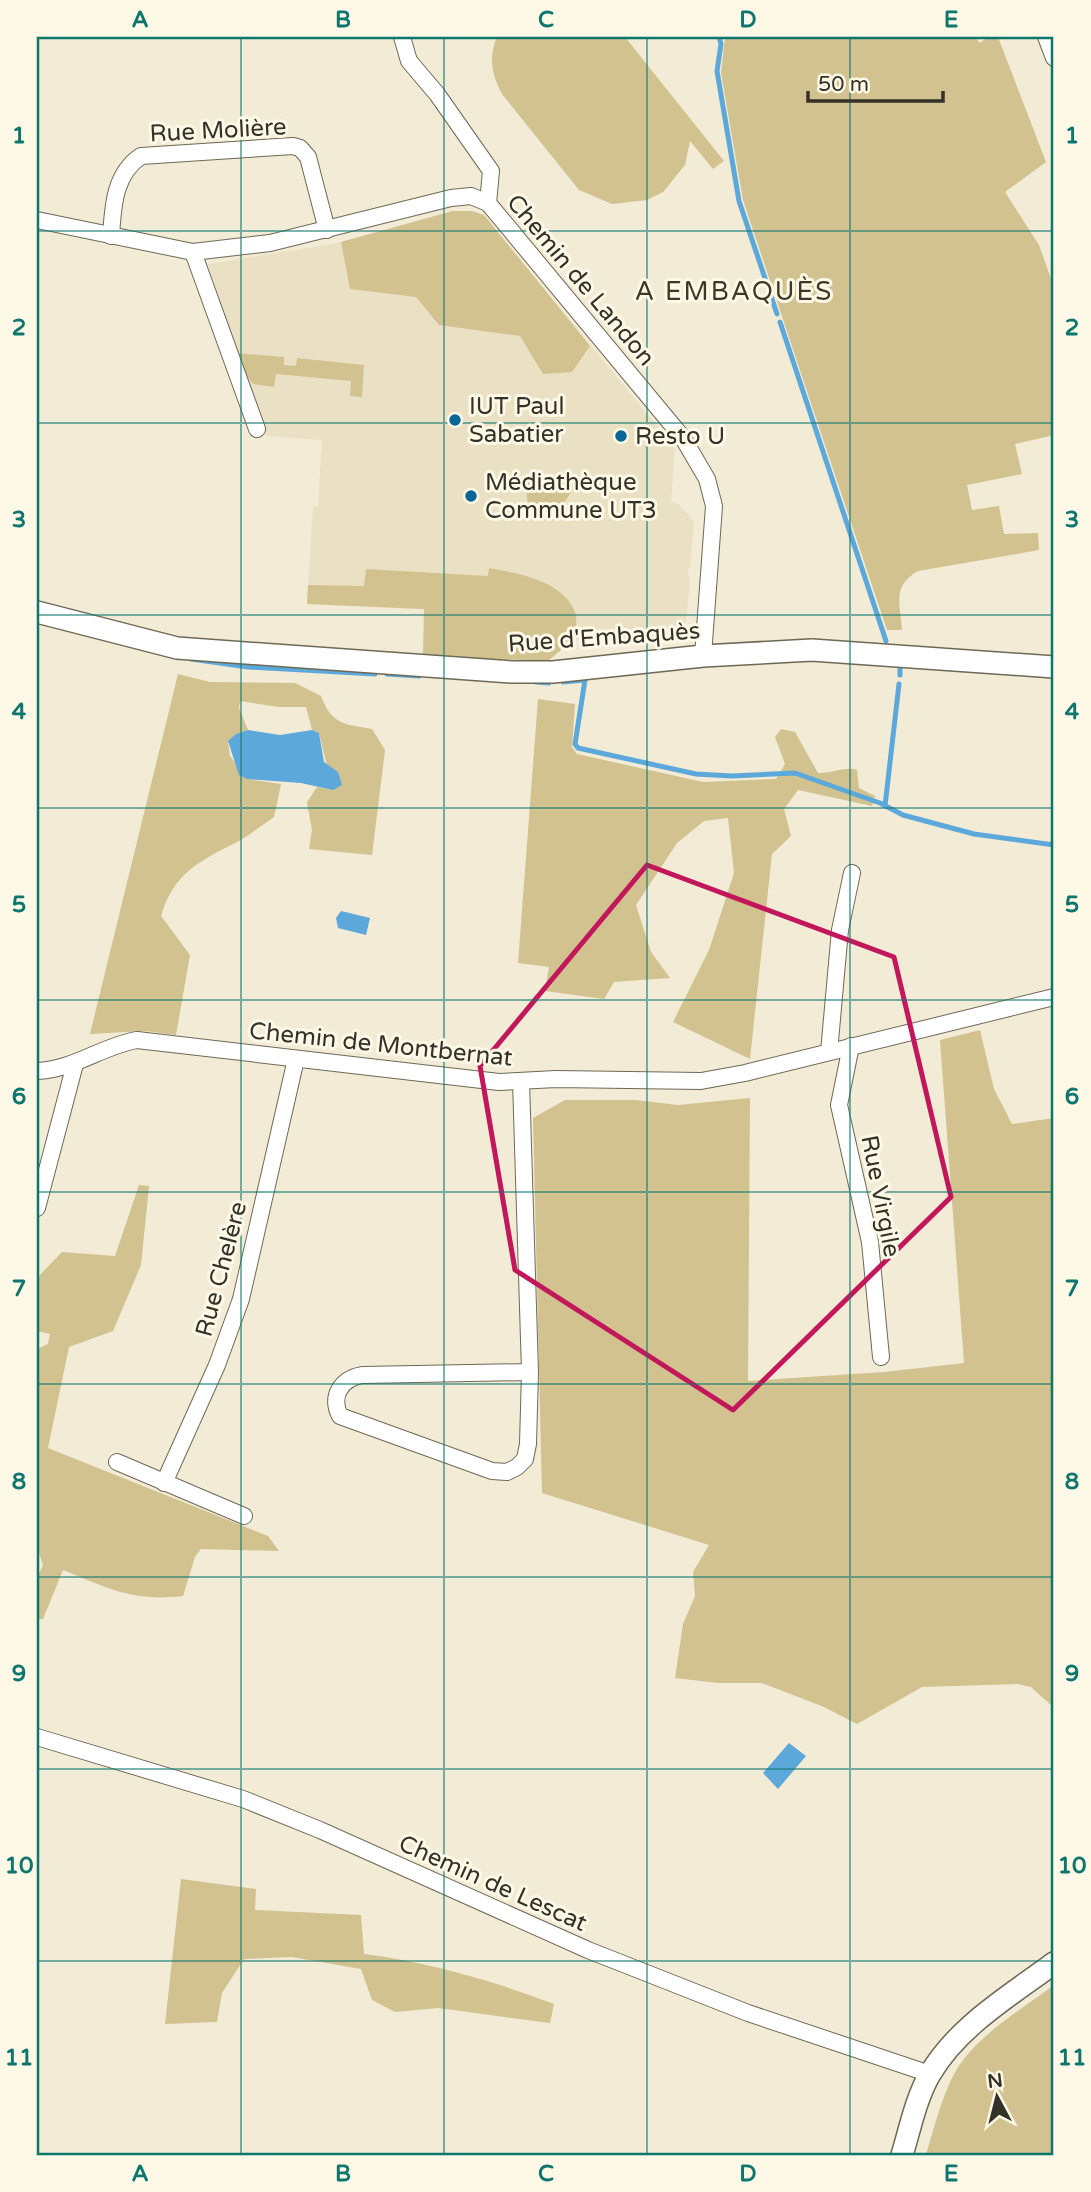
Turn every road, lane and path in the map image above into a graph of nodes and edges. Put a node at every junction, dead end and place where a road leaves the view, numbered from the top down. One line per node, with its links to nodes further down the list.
1 (402, 37): 4 (street)
2 (1046, 37): 3 (street)
3 (1054, 58)
4 (488, 203): 6 (street, Chemin de Landon); 11 (street, Chemin de Landon)
5 (37, 220): 7 (street, Chemin de Landon)
6 (327, 230): 7 (street, Rue Molière); 8 (street, Chemin de Landon)
7 (111, 236): 8 (street, Chemin de Landon)
8 (193, 252): 9 (street)
9 (257, 429)
10 (37, 612): 11 (street, Rue d'Embaquès)
11 (703, 656): 12 (street, Rue d'Embaquès)
12 (1054, 667)
13 (852, 873): 16 (street)
14 (1054, 997): 15 (street, Chemin de Montbernat)
15 (851, 1046): 16 (street, Chemin de Montbernat); 22 (street, Rue Virgile)
16 (829, 1052): 20 (street, Chemin de Montbernat)
17 (296, 1059): 18 (street, Chemin de Montbernat); 20 (street, Chemin de Montbernat); 25 (street, Rue Chelère)
18 (75, 1064): 19 (street, Chemin de Montbernat); 21 (street)
19 (37, 1071)
20 (521, 1081): 23 (street)
21 (37, 1208)
22 (881, 1357)
23 (530, 1372): 23 (street)
24 (117, 1462): 25 (street)
25 (164, 1483): 26 (street)
26 (244, 1516)
27 (37, 1737): 29 (street, Chemin de Lescat)
28 (1054, 1963): 29 (street)
29 (930, 2074): 30 (street)
30 (902, 2155)

